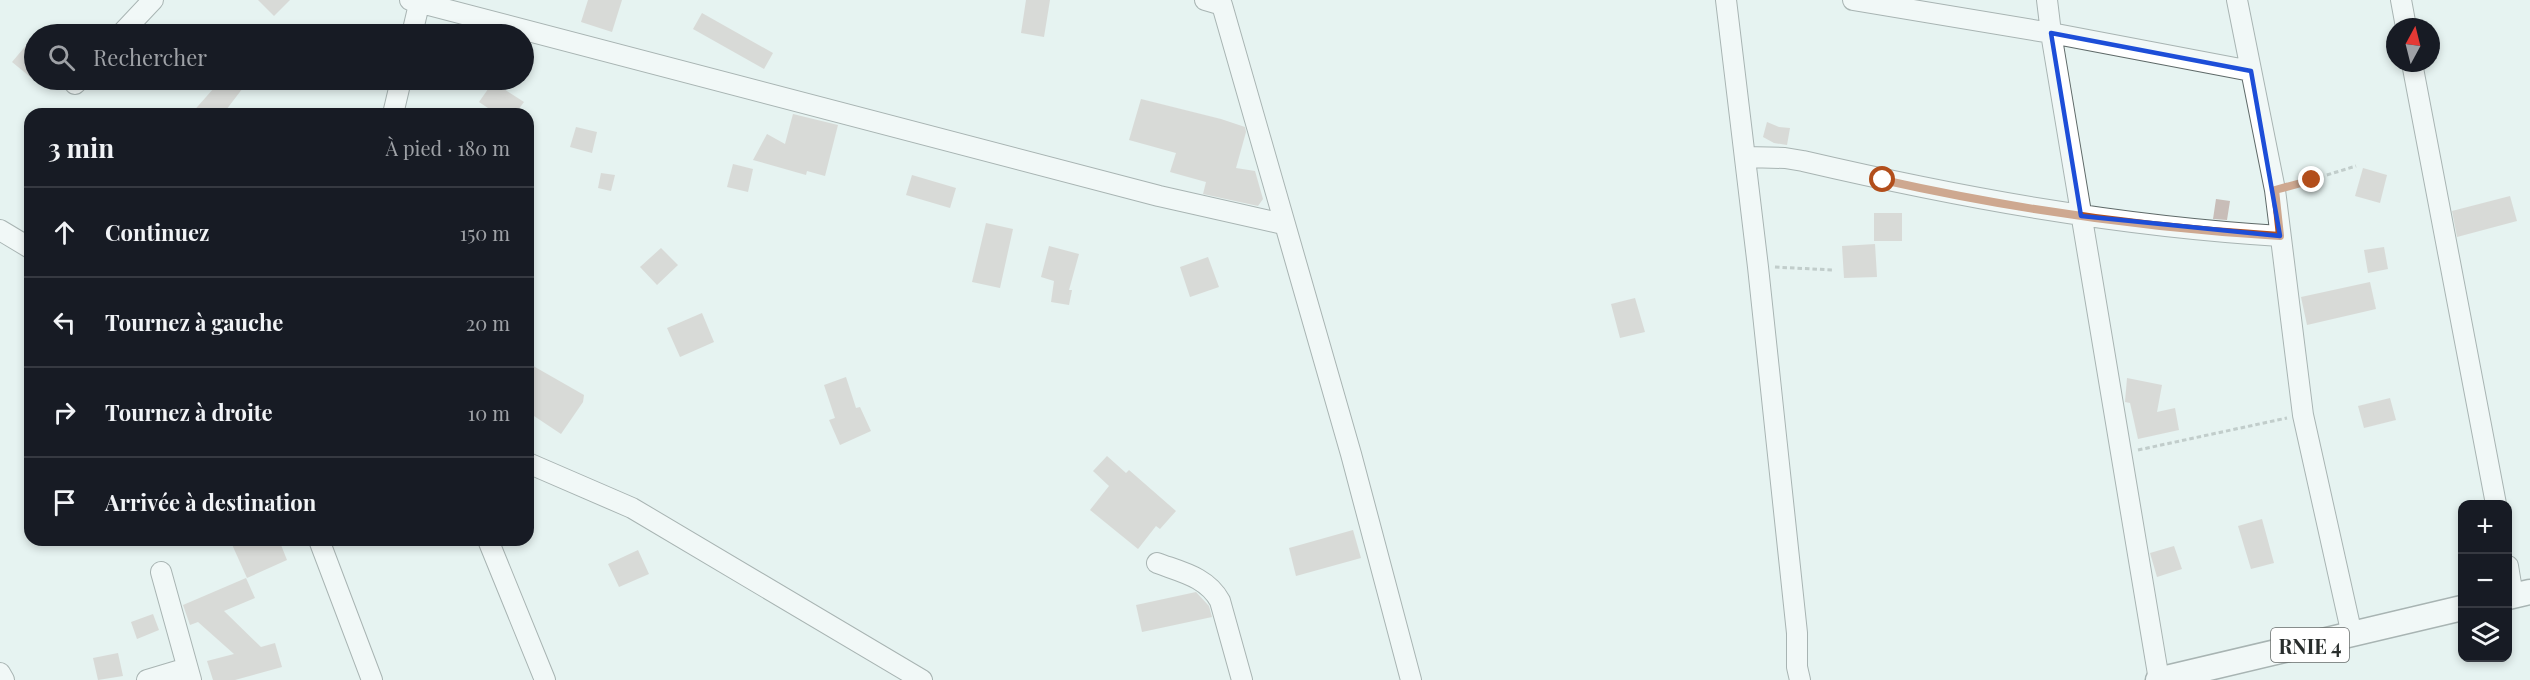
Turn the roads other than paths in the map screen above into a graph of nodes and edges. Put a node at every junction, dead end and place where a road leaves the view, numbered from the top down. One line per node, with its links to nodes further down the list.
1 (153, 0): 11 (street)
2 (1726, 0): 20 (street)
3 (1852, 0): 9 (street)
4 (2047, 0): 15 (street)
5 (2238, 0): 16 (street)
6 (2401, 0): 10 (street)
7 (417, 1): 12 (street); 13 (street)
8 (1216, 2): 22 (street)
9 (1889, 3): 15 (street)
10 (2404, 18)
11 (130, 24)
12 (414, 24)
13 (505, 24)
14 (534, 32): 22 (street)
15 (2050, 33): 16 (street); 21 (street)
16 (2251, 71): 24 (street)
17 (2414, 72): 27 (street)
18 (399, 90): 19 (street)
19 (394, 108)
20 (1745, 157): 21 (street); 45 (street)
21 (2081, 216): 24 (street); 46 (street)
22 (1283, 225): 44 (street)
23 (0, 230): 25 (street)
24 (2280, 236): 35 (street)
25 (24, 244)
26 (534, 466): 42 (street)
27 (2495, 500)
28 (321, 546): 40 (street)
29 (491, 546): 41 (street)
30 (1157, 563): 43 (street)
31 (161, 572): 37 (street)
32 (2512, 579): 33 (street)
33 (2517, 595)
34 (2458, 609): 35 (main road, RNIE 4)
35 (2352, 635): 46 (main road, RNIE 4)
36 (0, 673): 38 (street)
37 (189, 674): 39 (street)
38 (4, 680)
39 (147, 680)
40 (372, 680)
41 (545, 680)
42 (922, 680)
43 (1242, 680)
44 (1411, 680)
45 (1800, 680)
46 (2158, 680)

